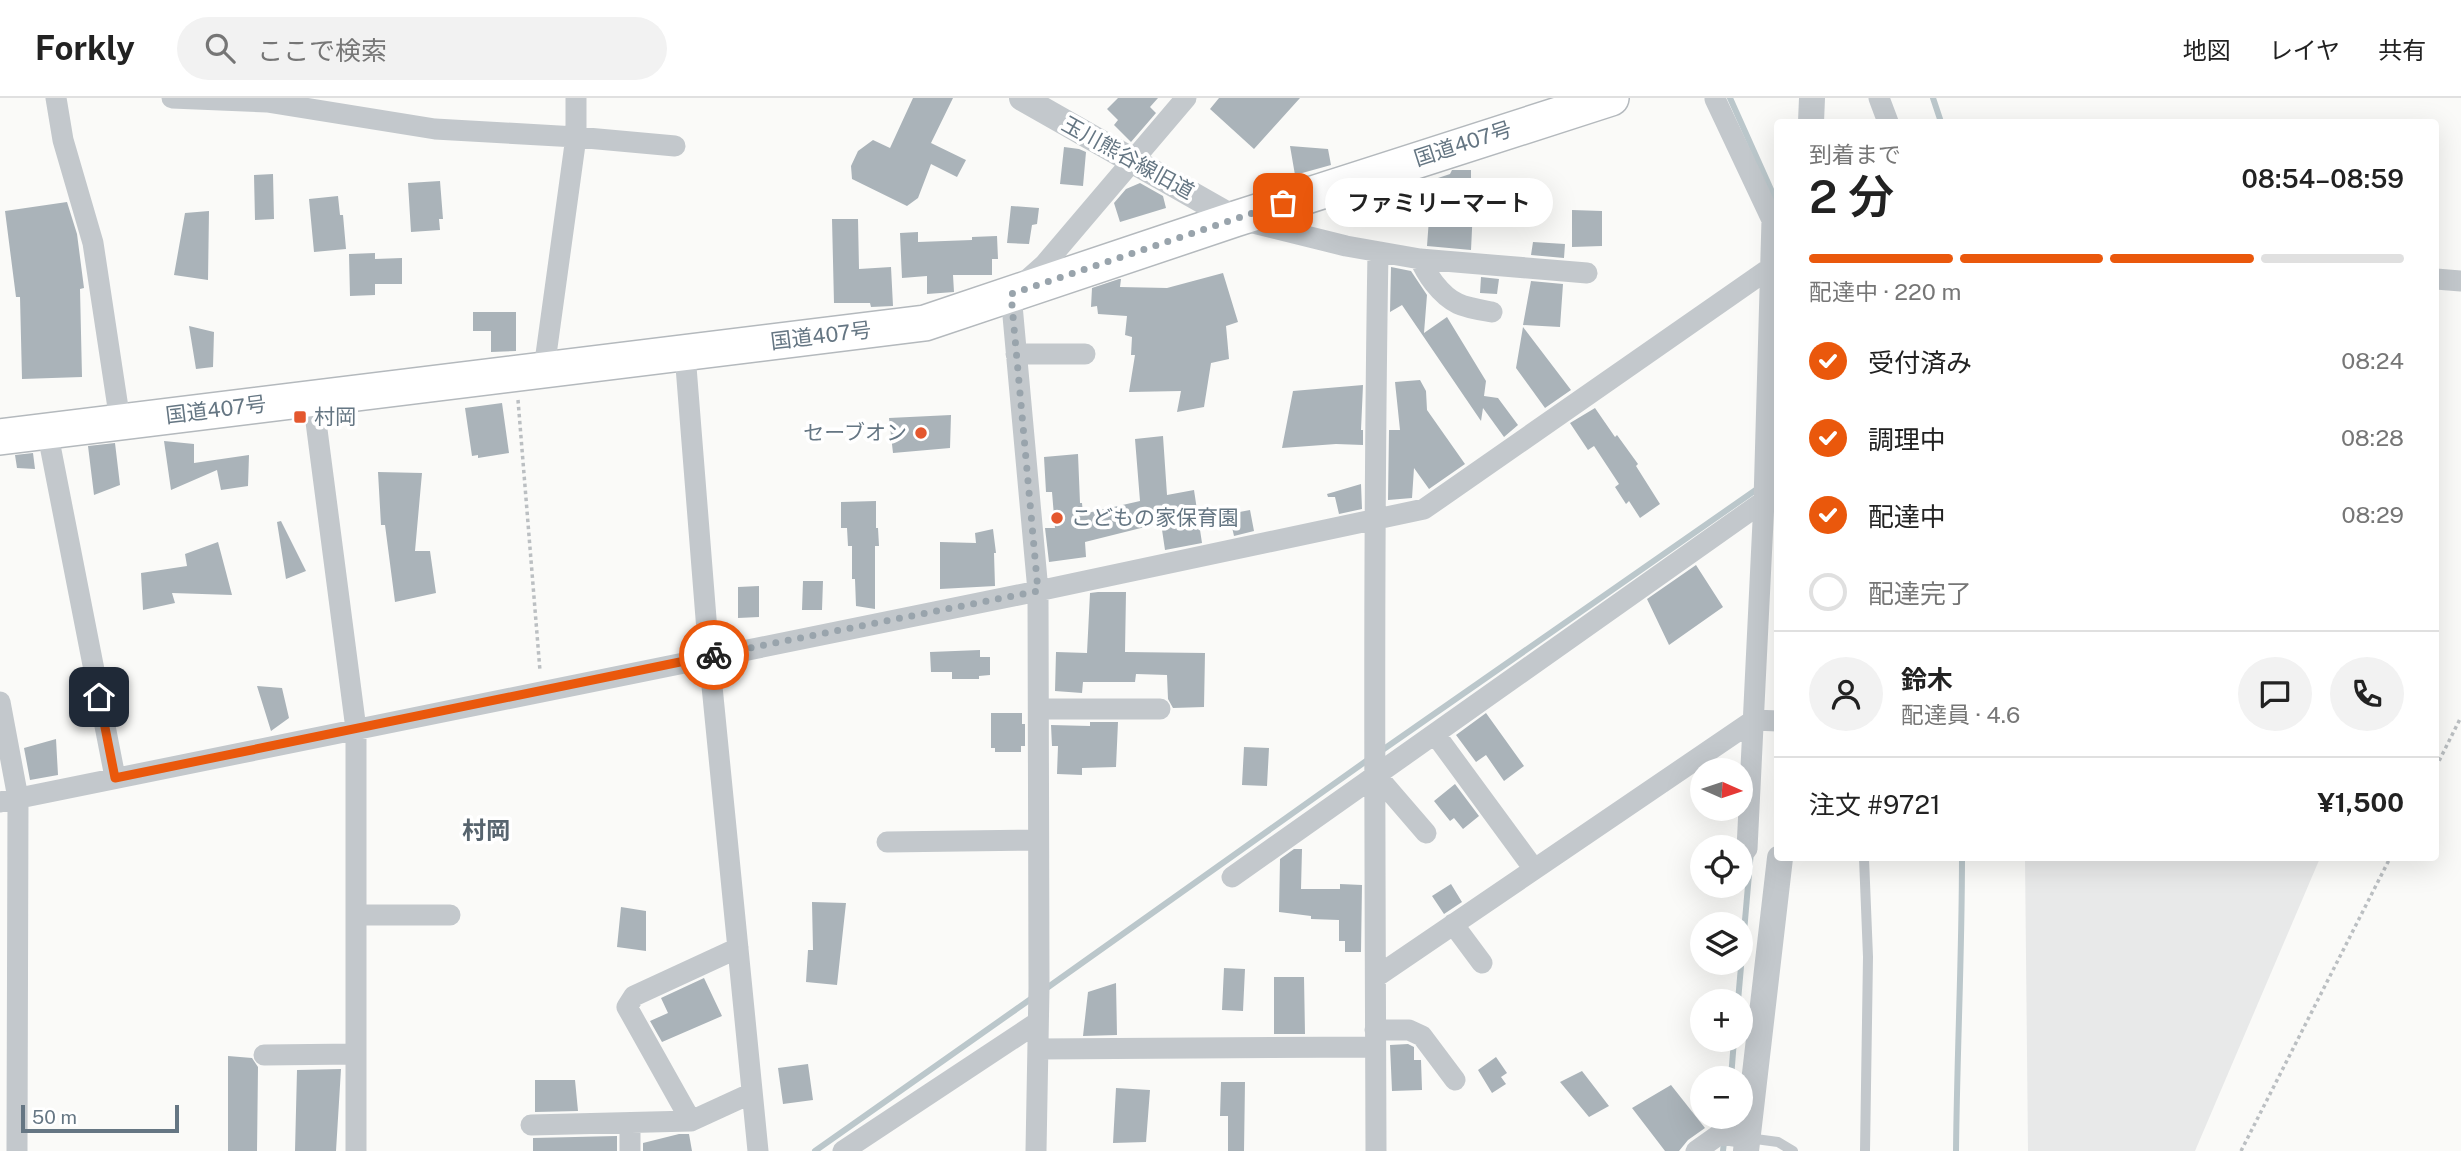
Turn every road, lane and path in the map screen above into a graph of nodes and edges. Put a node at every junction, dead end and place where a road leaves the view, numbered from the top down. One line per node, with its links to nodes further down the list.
1 (56, 98): 30 (street)
2 (172, 98): 9 (street)
3 (576, 98): 13 (street)
4 (1021, 98): 15 (street, 玉川熊谷線旧道)
5 (1186, 98): 15 (street)
6 (1611, 98): 16 (highway, 国道407号)
7 (1812, 98): 11 (street)
8 (1879, 98): 12 (street)
9 (215, 99): 13 (street)
10 (1715, 99): 19 (street)
11 (1811, 119)
12 (1887, 119)
13 (576, 136): 14 (street); 28 (street)
14 (675, 146)
15 (1133, 162): 16 (street, 玉川熊谷線旧道); 23 (street)
16 (1235, 219): 17 (street); 23 (highway, 国道407号)
17 (1378, 252): 18 (street); 34 (street)
18 (1420, 259): 20 (street); 24 (street)
19 (1770, 268): 33 (street); 34 (street)
20 (1587, 273)
21 (2439, 279): 22 (street)
22 (2461, 281)
23 (1011, 294): 25 (highway, 国道407号); 26 (street)
24 (1492, 313)
25 (685, 354): 28 (highway, 国道407号); 36 (street)
26 (1016, 354): 27 (street); 35 (street)
27 (1085, 354)
28 (530, 371): 29 (highway, 国道407号); 37 (path)
29 (313, 399): 30 (highway, 国道407号); 44 (street)
30 (120, 421): 31 (highway, 国道407号)
31 (47, 430): 32 (highway, 国道407号); 48 (street)
32 (0, 437)
33 (1764, 500): 42 (street); 45 (street)
34 (1374, 522): 35 (street); 47 (street)
35 (1038, 591): 36 (street); 39 (street)
36 (709, 656): 37 (street); 62 (street)
37 (542, 691): 44 (street)
38 (0, 702): 49 (street)
39 (1039, 709): 40 (street); 52 (street)
40 (1160, 709)
41 (2461, 717): 46 (path)
42 (1754, 720): 43 (street); 51 (street); 57 (street)
43 (1774, 721)
44 (356, 729): 48 (street); 59 (street)
45 (1435, 733): 47 (street); 57 (street)
46 (2439, 760)
47 (1376, 775): 50 (street); 58 (street); 64 (street)
48 (115, 778): 49 (street)
49 (9, 800): 76 (street)
50 (1426, 833)
51 (1748, 835)
52 (1037, 840): 53 (street); 65 (street)
53 (887, 842)
54 (1780, 861): 75 (street)
55 (1864, 861): 85 (lane)
56 (2388, 861): 86 (path)
57 (1534, 869): 61 (street)
58 (1232, 877)
59 (356, 915): 60 (street); 68 (street)
60 (450, 915)
61 (1453, 924): 63 (street); 64 (street)
62 (738, 948): 71 (street); 72 (street)
63 (1482, 963)
64 (1376, 977): 66 (street)
65 (1038, 1022): 67 (street); 80 (street)
66 (1375, 1038): 67 (street); 70 (street); 82 (street)
67 (1038, 1049): 81 (street)
68 (356, 1054): 69 (street); 77 (street)
69 (264, 1055)
70 (1455, 1080)
71 (752, 1093): 72 (street); 79 (street)
72 (691, 1121): 73 (street)
73 (630, 1123): 74 (street); 78 (street)
74 (531, 1125)
75 (1747, 1144): 83 (street); 84 (lane)
76 (17, 1151)
77 (356, 1151)
78 (630, 1151)
79 (758, 1151)
80 (843, 1151)
81 (1036, 1151)
82 (1376, 1151)
83 (1696, 1151)
84 (1793, 1151)
85 (1865, 1151)
86 (2241, 1151)

